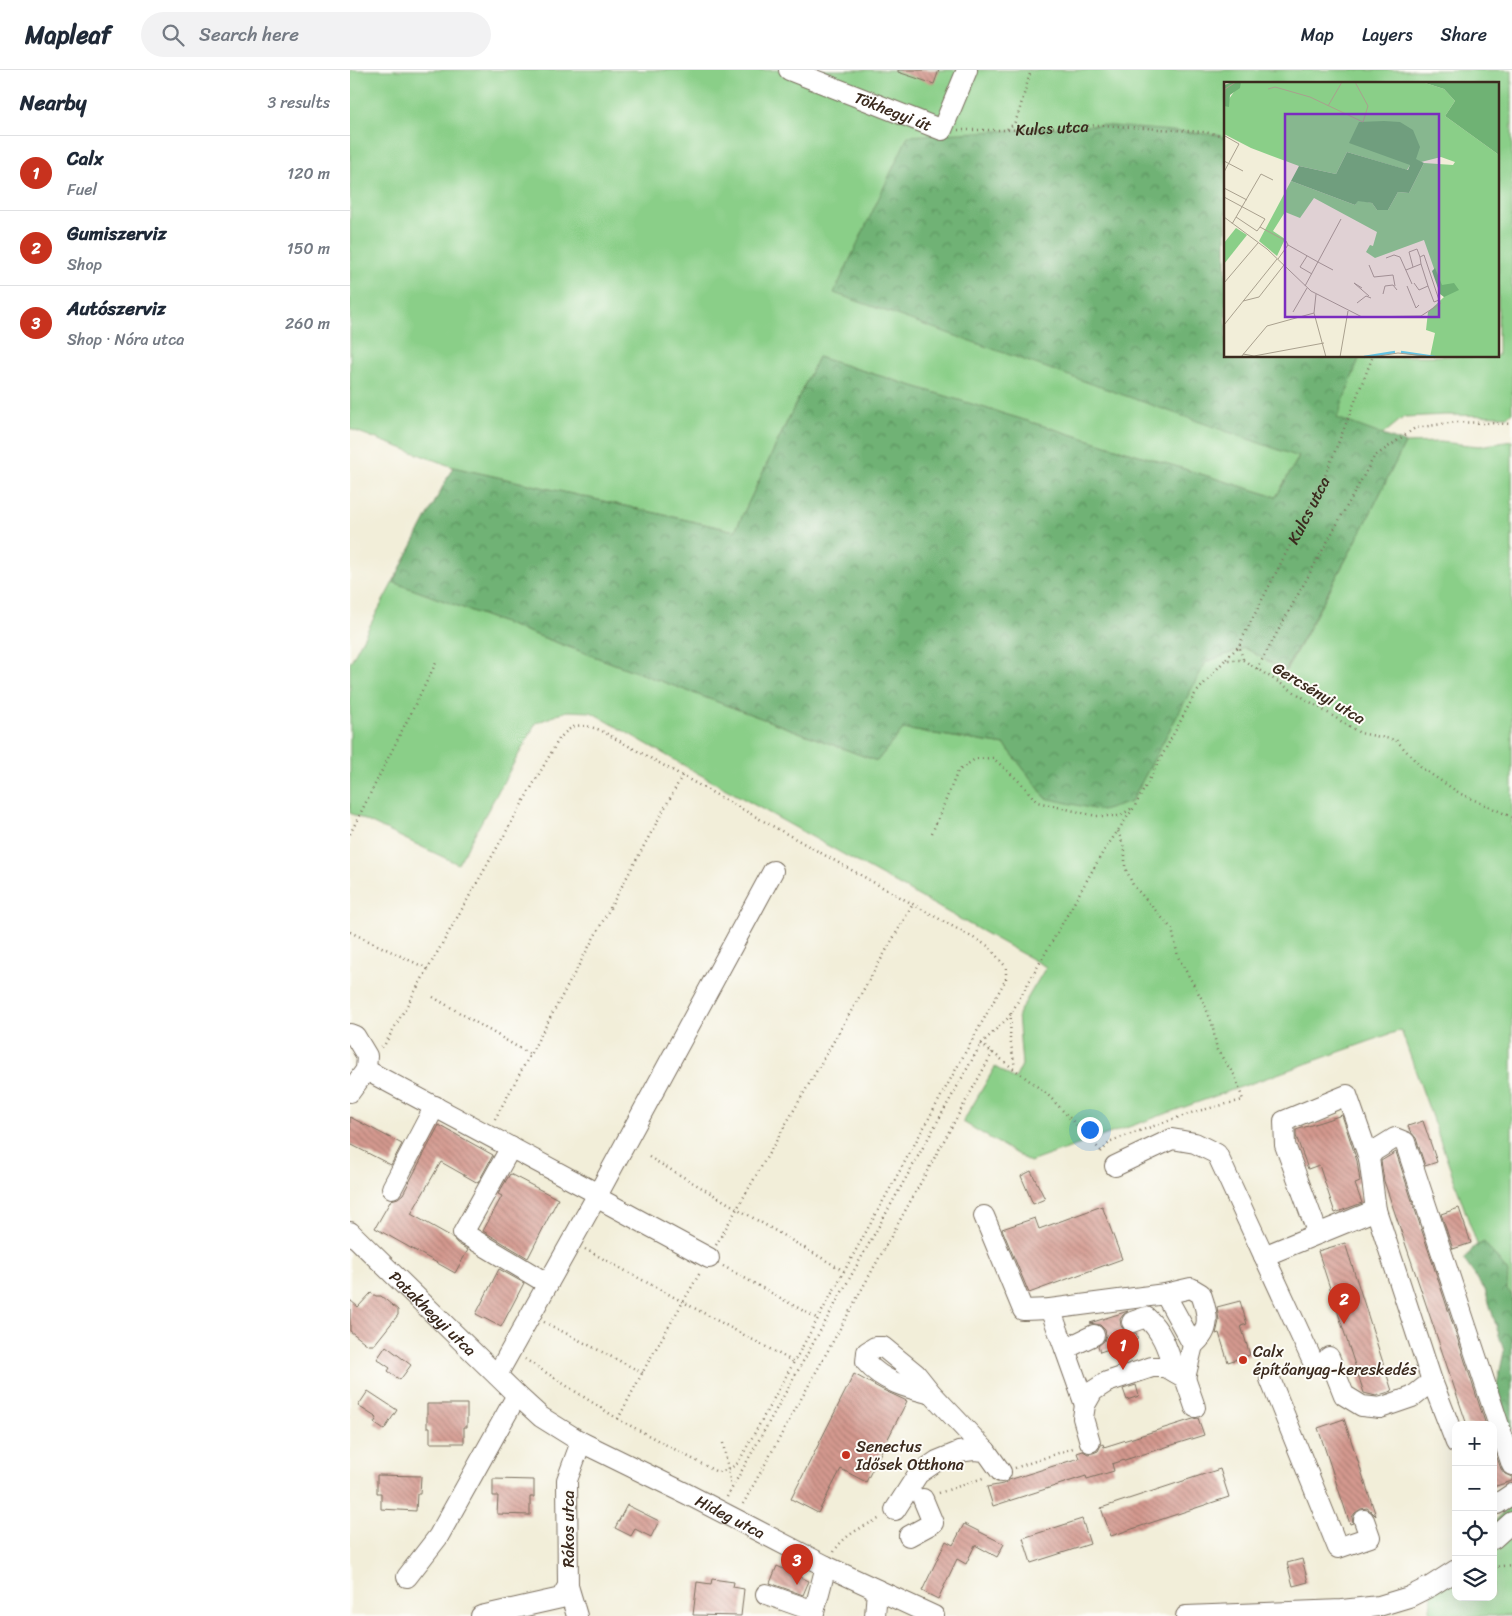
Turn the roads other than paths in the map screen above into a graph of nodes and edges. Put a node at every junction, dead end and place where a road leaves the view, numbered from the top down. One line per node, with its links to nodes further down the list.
1 (789, 70): 2 (street, Tökhegyi út)
2 (967, 70)
3 (773, 871): 12 (street)
4 (350, 1034): 5 (street)
5 (367, 1063): 6 (street); 7 (street)
6 (350, 1092)
7 (435, 1106): 8 (street); 11 (street)
8 (511, 1147): 12 (street); 19 (street)
9 (1369, 1158): 13 (street); 16 (street); 38 (street)
10 (1108, 1159): 17 (street)
11 (392, 1188)
12 (597, 1195): 18 (street); 19 (street)
13 (1376, 1210): 16 (street); 29 (street)
14 (984, 1216): 21 (street)
15 (350, 1232): 27 (street, Patakhegyi utca)
16 (1318, 1234): 17 (street)
17 (1264, 1256): 29 (street)
18 (709, 1258)
19 (548, 1284): 27 (street)
20 (1165, 1294): 21 (street); 24 (street); 24 (street)
21 (1050, 1309): 25 (street)
22 (1132, 1322): 26 (street)
23 (1094, 1335): 25 (street)
24 (1193, 1345): 26 (street)
25 (1065, 1348): 32 (street)
26 (1180, 1375): 32 (street); 33 (street)
27 (497, 1376): 31 (street, Patakhegyi utca)
28 (1270, 1379): 44 (street)
29 (1432, 1381): 34 (street)
30 (932, 1394): 37 (street)
31 (517, 1396): 35 (street, Patakhegyi utca); 50 (street)
32 (1085, 1405): 36 (street)
33 (1195, 1407)
34 (1452, 1433)
35 (581, 1442): 48 (street, Hideg utca); 51 (street, Rákos utca)
36 (1090, 1442)
37 (986, 1451): 39 (street); 43 (street)
38 (1512, 1465)
39 (1001, 1472)
40 (1512, 1494): 42 (street)
41 (931, 1496): 47 (street)
42 (1497, 1504)
43 (895, 1510)
44 (1364, 1520)
45 (1512, 1522): 46 (street)
46 (1497, 1535)
47 (909, 1536)
48 (826, 1566): 52 (street, Hideg utca); 54 (street)
49 (1452, 1573): 59 (street)
50 (407, 1577)
51 (568, 1586): 55 (street); 56 (street, Rákos utca)
52 (877, 1590): 57 (street); 58 (street, Hideg utca)
53 (766, 1594): 54 (street)
54 (813, 1614)
55 (481, 1616)
56 (577, 1616)
57 (875, 1616)
58 (934, 1616)
59 (1186, 1616)

